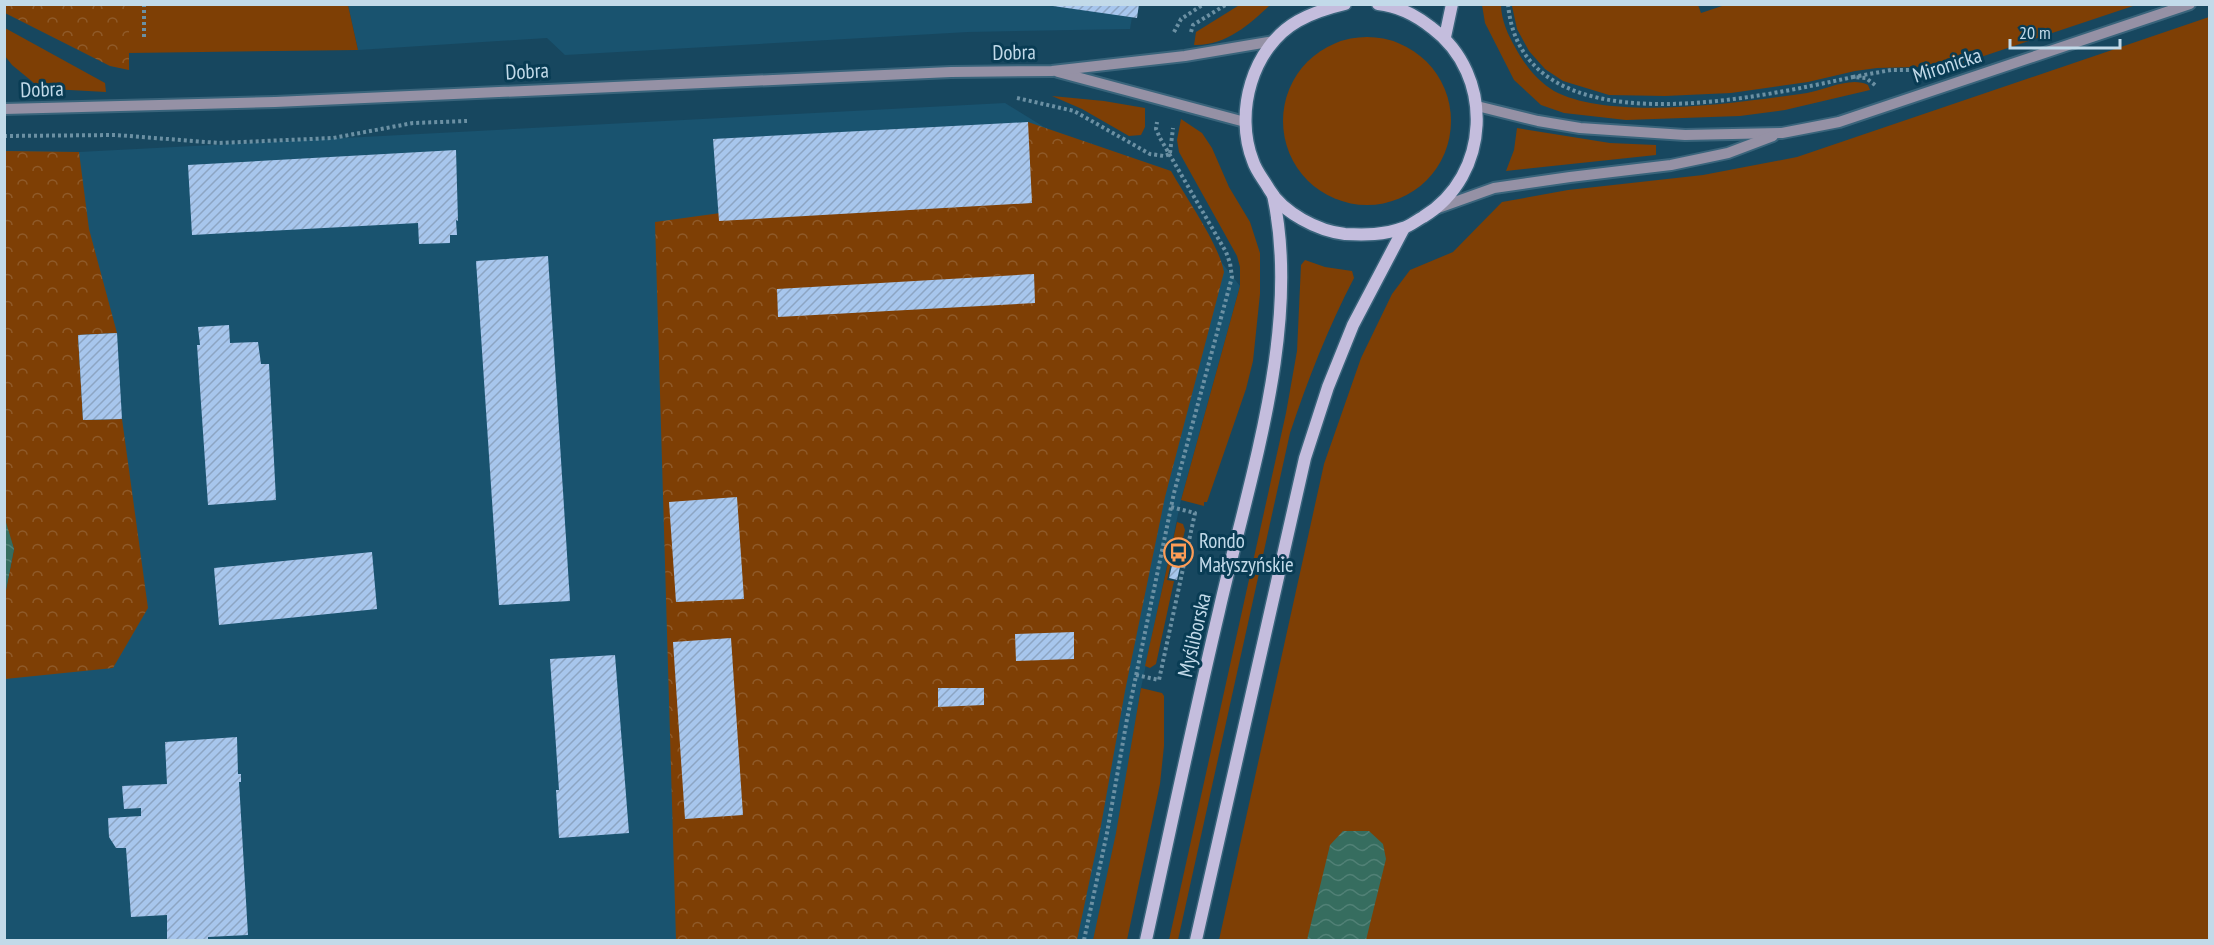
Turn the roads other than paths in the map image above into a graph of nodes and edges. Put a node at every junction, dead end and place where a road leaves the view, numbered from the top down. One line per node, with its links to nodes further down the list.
1 (1345, 4): 5 (main road)
2 (1378, 4): 6 (main road)
3 (1452, 4): 6 (main road)
4 (2190, 4): 12 (street, Mironicka)
5 (1326, 7): 7 (main road)
6 (1445, 37): 9 (main road)
7 (1274, 41): 8 (street, Dobra); 11 (main road)
8 (1052, 71): 10 (street, Dobra); 11 (street, Dobra)
9 (1477, 106): 12 (street, Mironicka); 14 (main road)
10 (4, 109)
11 (1245, 122): 13 (main road)
12 (1782, 133): 14 (street, Mironicka)
13 (1273, 195): 15 (main road); 16 (main road, Myśliborska)
14 (1437, 208): 15 (main road)
15 (1404, 228): 17 (main road)
16 (1146, 940)
17 (1196, 940)

